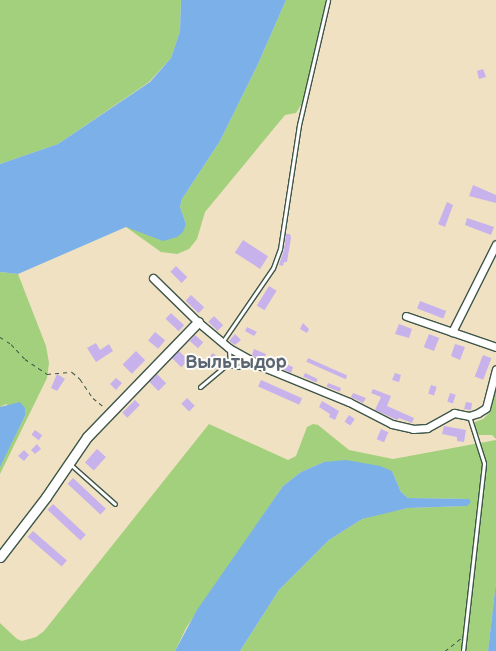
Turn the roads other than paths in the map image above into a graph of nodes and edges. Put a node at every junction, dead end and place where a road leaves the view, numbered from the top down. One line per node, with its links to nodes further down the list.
1 (328, 0): 7 (lane)
2 (496, 244): 6 (street)
3 (153, 278): 5 (street)
4 (406, 316): 6 (street)
5 (198, 322): 7 (street); 15 (street)
6 (452, 332): 8 (street)
7 (223, 342): 9 (street)
8 (496, 347)
9 (229, 348): 10 (street); 11 (lane)
10 (250, 360): 11 (lane); 14 (street)
11 (229, 363): 13 (lane)
12 (496, 369): 14 (street)
13 (200, 387)
14 (469, 416): 18 (lane)
15 (70, 464): 16 (lane); 17 (street)
16 (115, 504)
17 (0, 557)
18 (463, 651)

